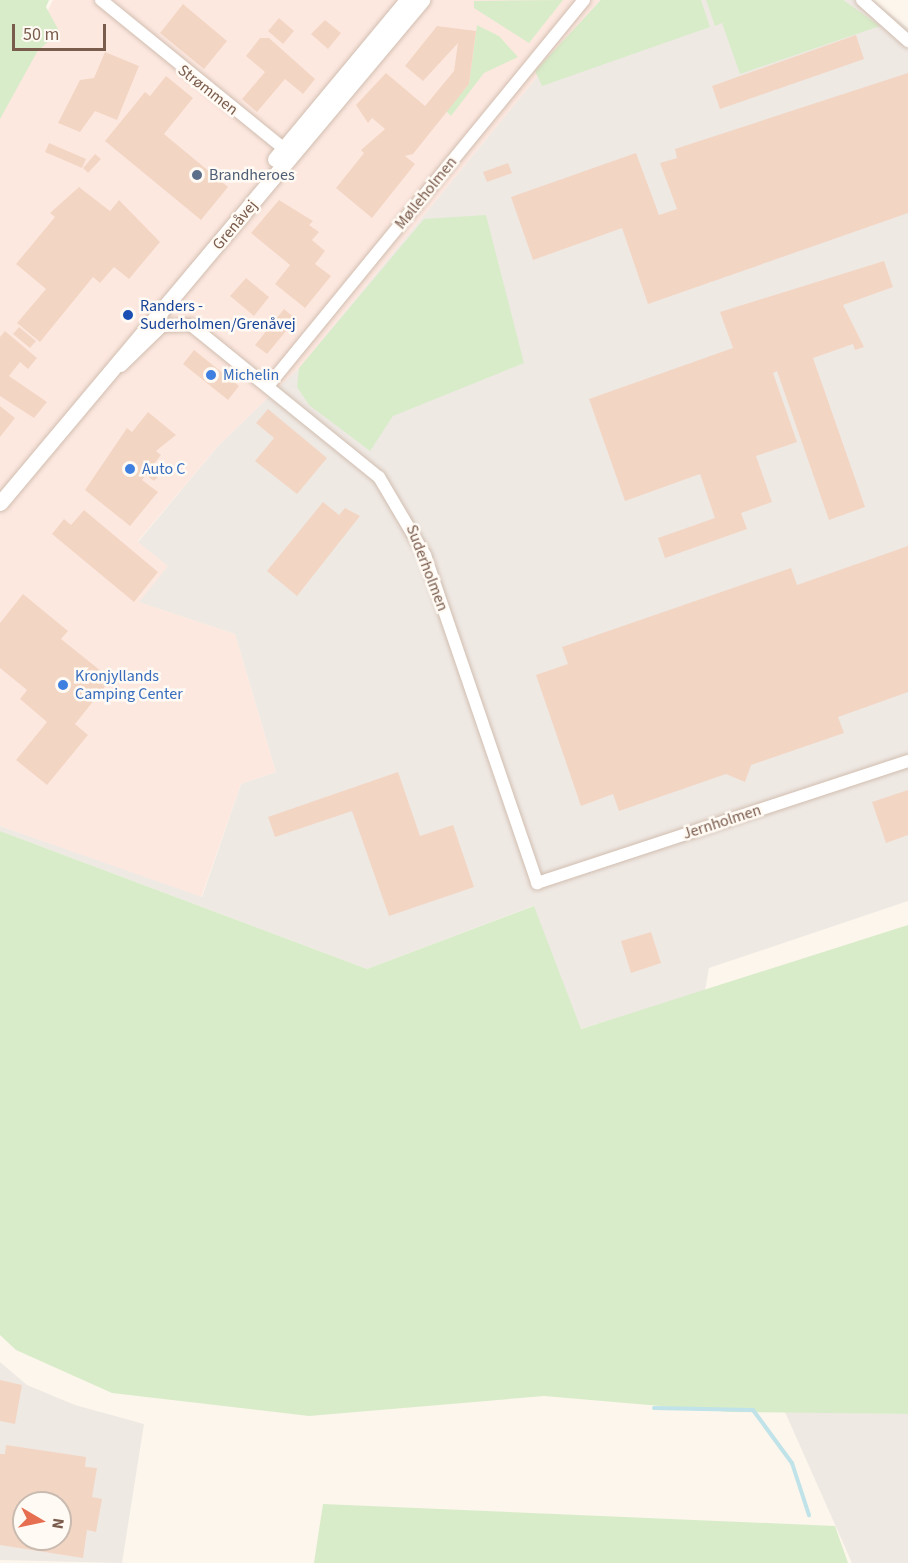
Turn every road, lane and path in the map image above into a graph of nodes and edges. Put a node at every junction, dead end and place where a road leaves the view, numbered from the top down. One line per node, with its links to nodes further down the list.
1 (100, 0): 7 (street, Strømmen)
2 (407, 0): 7 (street, Grenåvej)
3 (423, 0): 7 (street, Grenåvej)
4 (584, 0): 9 (street, Mølleholmen)
5 (862, 0): 6 (street)
6 (908, 40)
7 (288, 152): 8 (street, Grenåvej); 10 (street, Grenåvej)
8 (114, 371): 9 (street, Suderholmen); 10 (street, Grenåvej)
9 (268, 386): 13 (street, Suderholmen)
10 (68, 419): 11 (street, Grenåvej)
11 (2, 496)
12 (908, 761): 13 (street, Jernholmen)
13 (537, 882)

